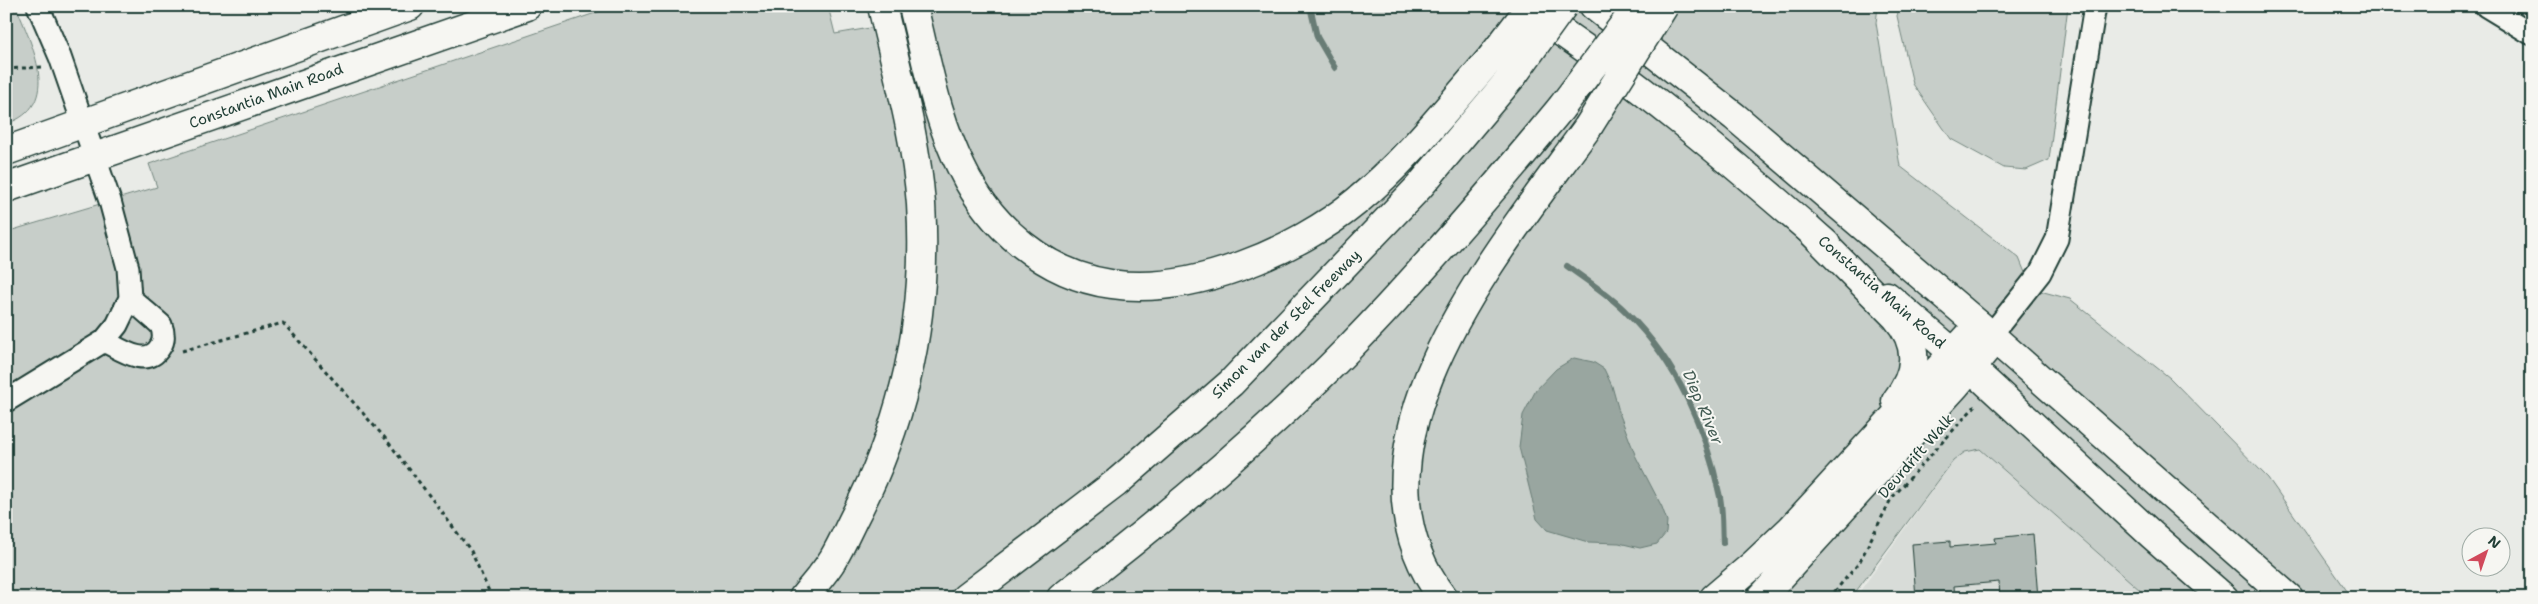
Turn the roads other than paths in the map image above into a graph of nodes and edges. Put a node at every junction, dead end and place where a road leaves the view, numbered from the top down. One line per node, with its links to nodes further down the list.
1 (38, 6): 15 (street)
2 (410, 6): 15 (main road)
3 (527, 6): 17 (main road, Constantia Main Road)
4 (882, 6): 26 (main road)
5 (1523, 6): 19 (main road, Constantia Main Road)
6 (1530, 6): 13 (main road, bridge)
7 (1563, 6): 27 (main road, Simon van der Stel Freeway, bridge)
8 (1594, 6): 21 (main road)
9 (1638, 6): 28 (main road, bridge)
10 (1664, 6): 29 (main road, bridge)
11 (2095, 6): 21 (street)
12 (2486, 6): 14 (street)
13 (916, 11)
14 (2532, 34)
15 (83, 124): 16 (main road); 17 (street)
16 (6, 151)
17 (95, 157): 18 (main road, Constantia Main Road); 20 (street)
18 (6, 188)
19 (1808, 228): 23 (main road, Constantia Main Road); 25 (main road)
20 (130, 298): 22 (street); 22 (street)
21 (1988, 333): 23 (main road); 33 (main road)
22 (104, 341): 24 (street)
23 (1962, 361): 25 (main road); 31 (main road); 32 (main road, Constantia Main Road)
24 (6, 401)
25 (1848, 467): 30 (main road)
26 (803, 598)
27 (965, 598)
28 (1061, 598)
29 (1443, 598)
30 (1714, 598)
31 (1761, 598)
32 (2224, 598)
33 (2289, 598)

